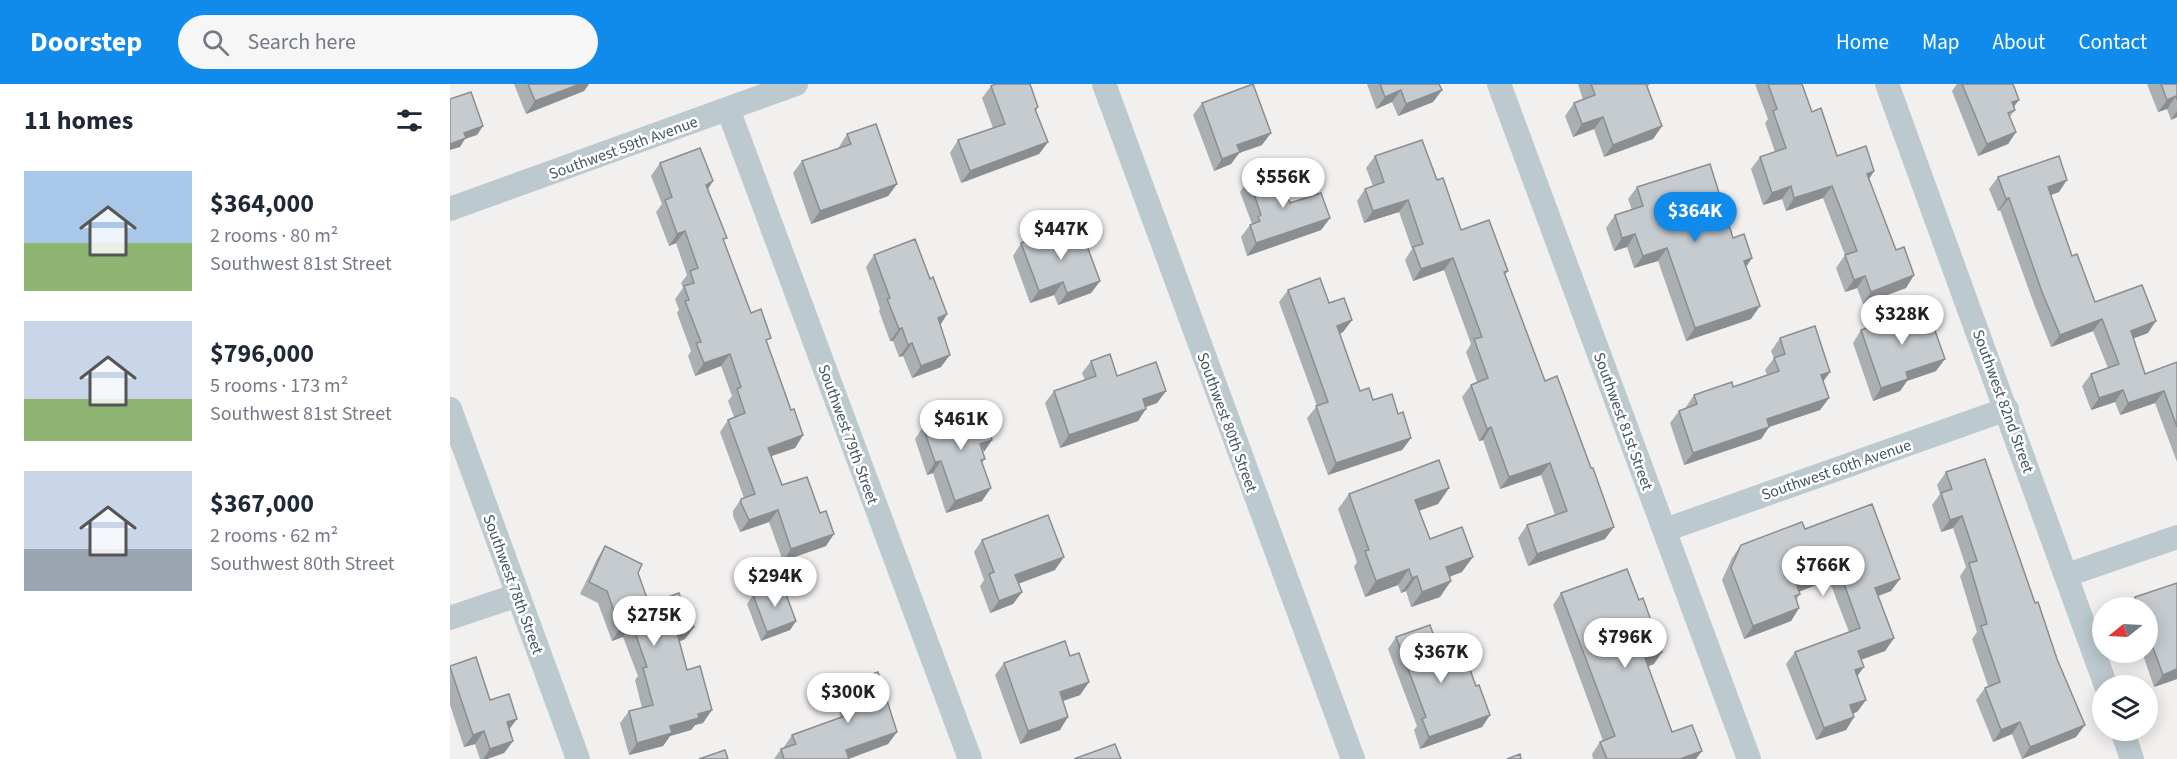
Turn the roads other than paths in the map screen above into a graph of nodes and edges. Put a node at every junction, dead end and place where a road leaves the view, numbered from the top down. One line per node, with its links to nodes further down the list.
1 (796, 84): 5 (street, Southwest 59th Avenue)
2 (1104, 84): 18 (street, Southwest 80th Street)
3 (1499, 84): 9 (street, Southwest 81st Street)
4 (1887, 84): 7 (street, Southwest 82nd Street)
5 (728, 109): 6 (street, Southwest 59th Avenue); 17 (street, Southwest 79th Street)
6 (450, 209)
7 (2007, 409): 9 (street, Southwest 60th Avenue); 11 (street, Southwest 82nd Street)
8 (450, 410): 12 (street, Southwest 78th Street)
9 (1665, 530): 19 (street, Southwest 81st Street)
10 (2177, 537): 11 (street)
11 (2067, 575): 14 (street, Southwest 82nd Street)
12 (518, 595): 13 (street); 16 (street, Southwest 78th Street)
13 (450, 618)
14 (2102, 675)
15 (2126, 741): 20 (street)
16 (578, 759)
17 (970, 759)
18 (1353, 759)
19 (1749, 759)
20 (2132, 759)

